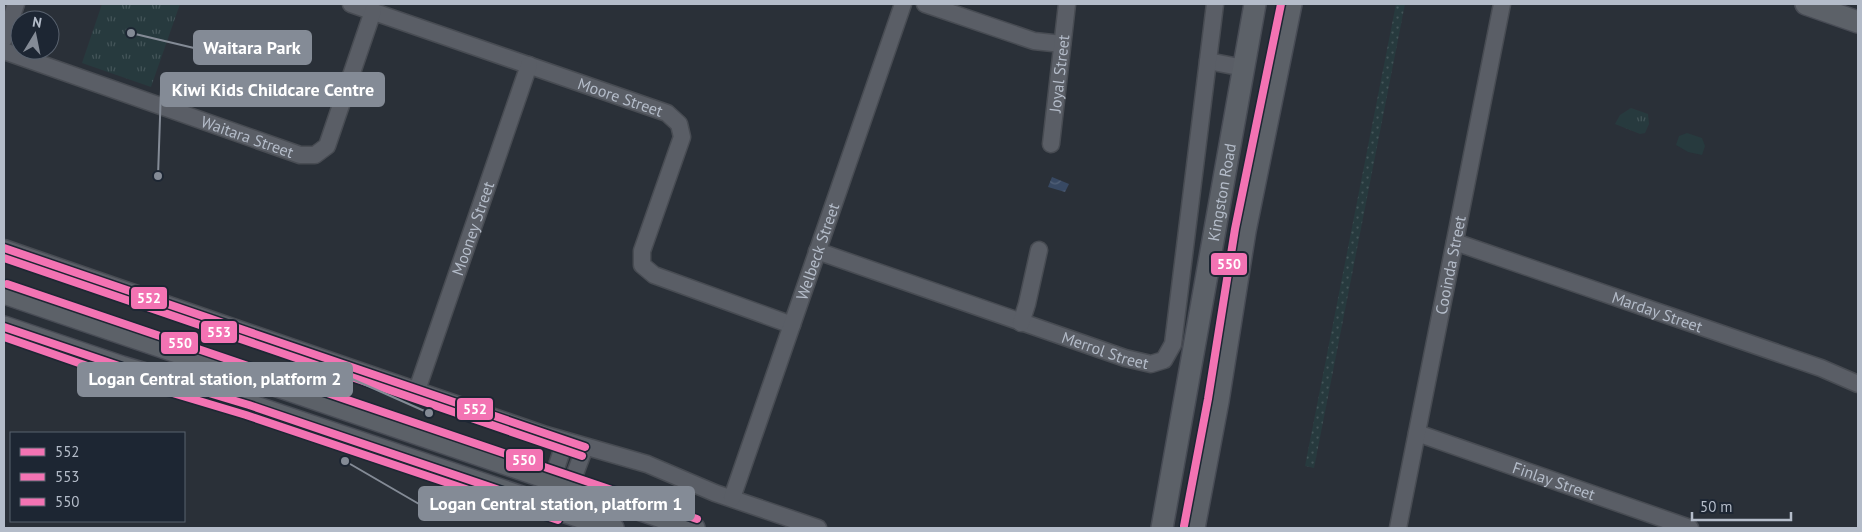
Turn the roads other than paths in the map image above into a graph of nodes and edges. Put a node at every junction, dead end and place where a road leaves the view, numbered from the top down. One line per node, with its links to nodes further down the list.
1 (16, 4): 13 (street)
2 (351, 4): 11 (street, Moore Street)
3 (903, 4): 23 (street, Welbeck Street)
4 (925, 4): 14 (street)
5 (1067, 4): 14 (street, Joyal Street)
6 (1215, 4): 16 (street, Merrol Street)
7 (1255, 4): 18 (main road, Kingston Road)
8 (1291, 4): 40 (main road, Kingston Road)
9 (1502, 4): 20 (street, Cooinda Street)
10 (1806, 4): 12 (main road)
11 (373, 11): 15 (street, Waitara Street); 17 (street, Moore Street)
12 (1850, 14)
13 (4, 39)
14 (1062, 44): 19 (street, Joyal Street)
15 (4, 51)
16 (1208, 61): 18 (street); 25 (street, Merrol Street)
17 (529, 65): 26 (street, Moore Street); 29 (street, Mooney Street)
18 (1244, 68): 39 (main road, Kingston Road)
19 (1050, 144)
20 (1455, 242): 28 (street, Marday Street); 30 (street, Cooinda Street)
21 (4, 248): 29 (street)
22 (1039, 250): 25 (street)
23 (817, 251): 25 (street, Merrol Street); 26 (street, Welbeck Street)
24 (4, 293): 33 (main road)
25 (1021, 324)
26 (792, 325): 34 (street, Welbeck Street)
27 (4, 327): 35 (main road)
28 (1858, 384)
29 (417, 390): 31 (street)
30 (1417, 433): 41 (street, Cooinda Street); 42 (street, Finlay Street)
31 (565, 441): 32 (street); 33 (street)
32 (585, 447): 33 (street); 34 (street)
33 (562, 483): 35 (street); 37 (main road)
34 (732, 498): 38 (street)
35 (553, 508): 36 (main road)
36 (613, 528)
37 (694, 528)
38 (818, 528)
39 (1162, 528)
40 (1194, 528)
41 (1398, 528)
42 (1690, 528)

